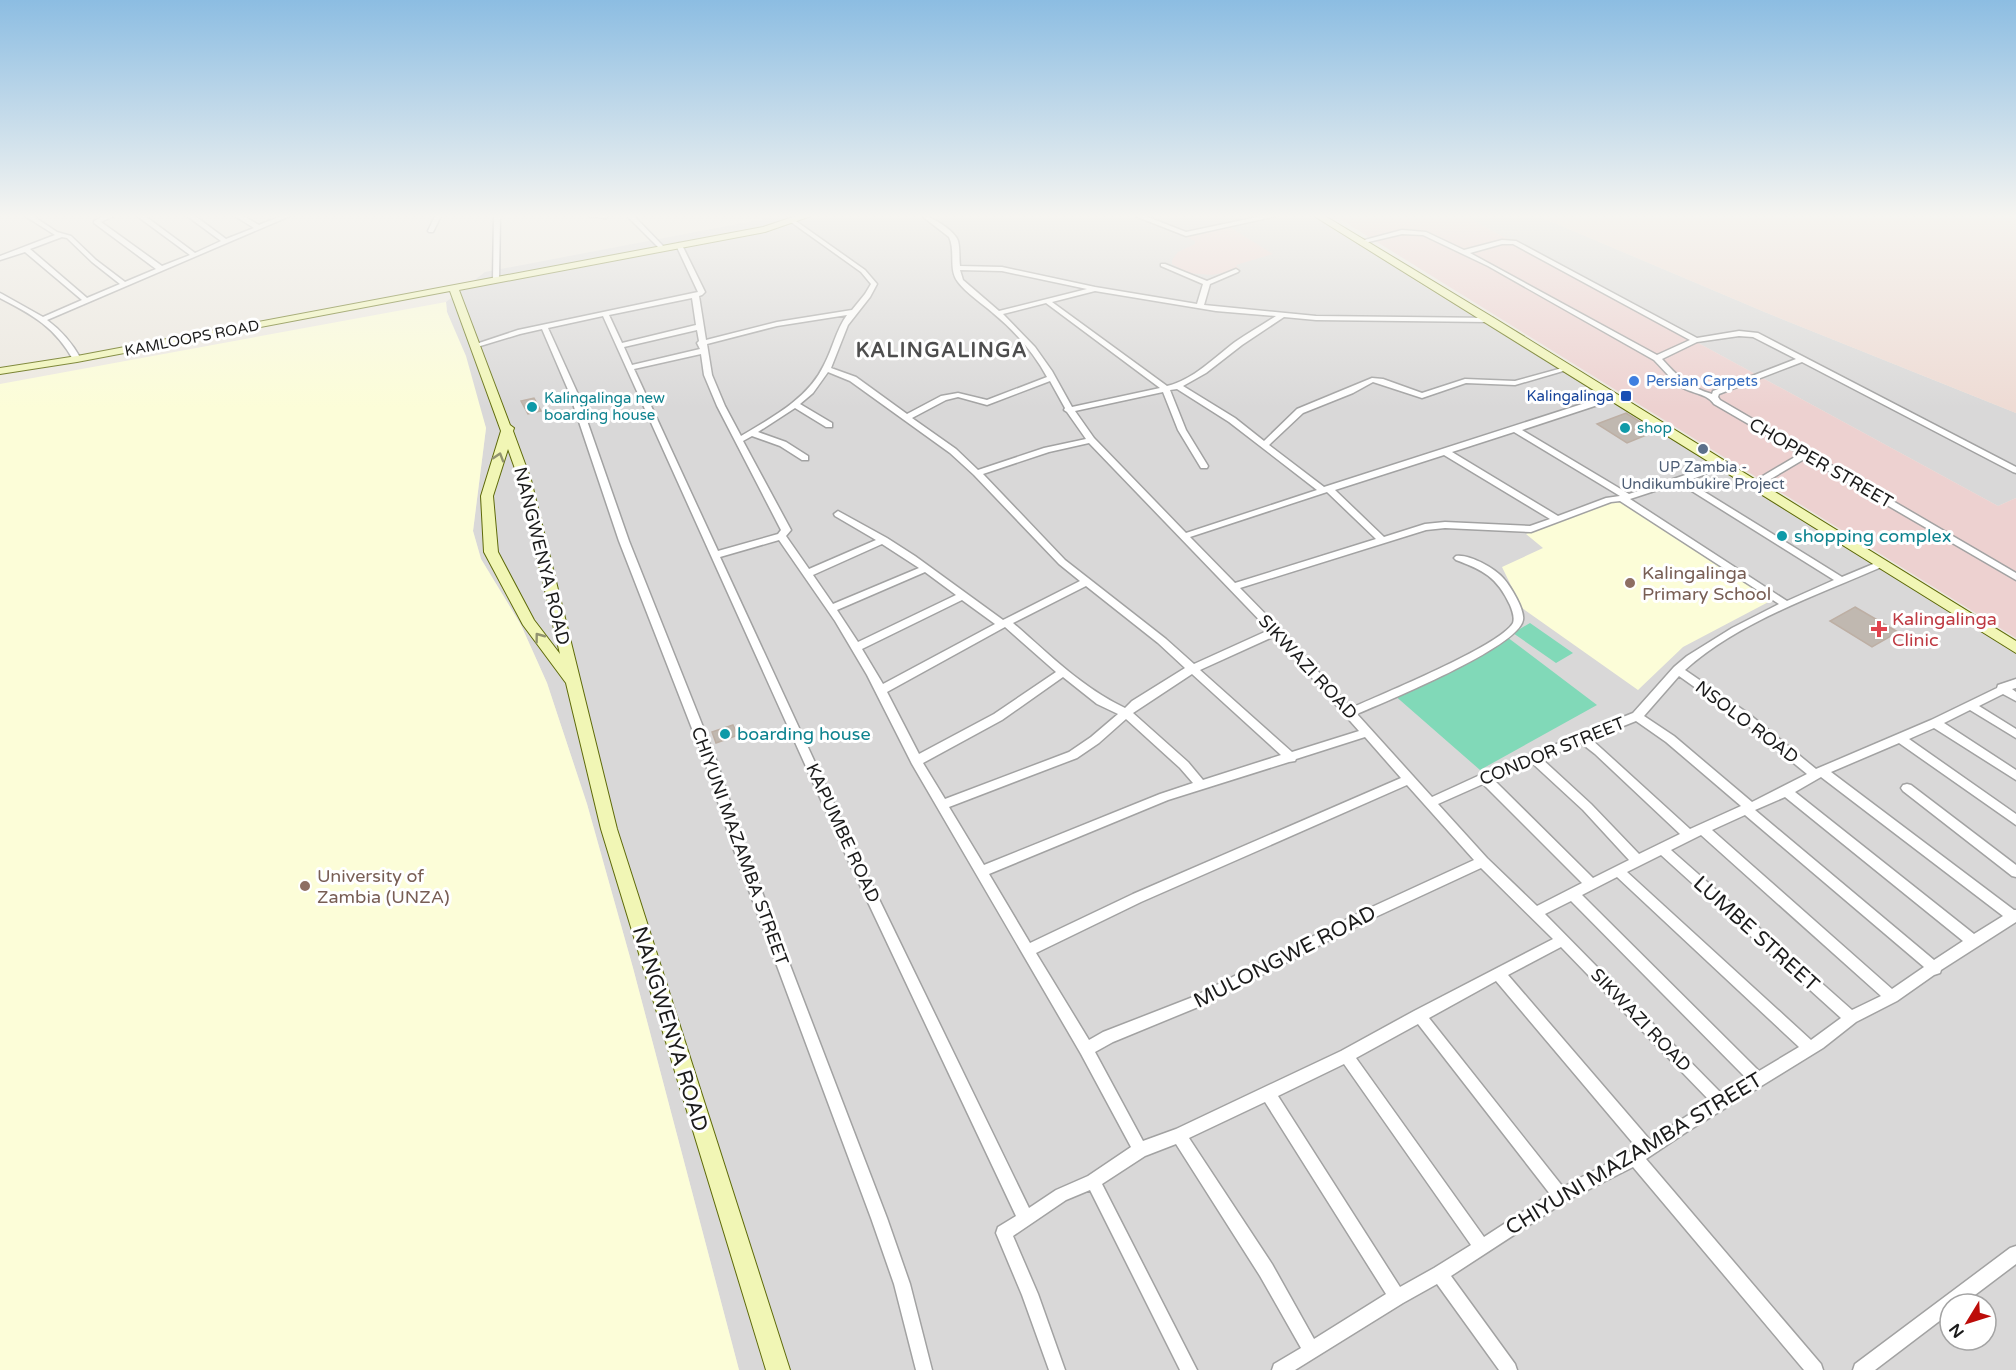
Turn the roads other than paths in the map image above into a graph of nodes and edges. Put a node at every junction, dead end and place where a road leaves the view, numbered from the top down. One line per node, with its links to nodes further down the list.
1 (62, 280): 22 (street)
2 (118, 280): 16 (street)
3 (136, 280): 16 (street)
4 (496, 280): 17 (main road, KAMLOOPS ROAD)
5 (498, 280): 25 (main road)
6 (696, 280): 21 (street)
7 (872, 280): 26 (street)
8 (960, 280): 27 (street, SIKWAZI ROAD)
9 (1050, 280): 18 (street)
10 (1199, 280): 15 (street)
11 (1214, 280): 15 (street)
12 (1423, 280): 31 (main road)
13 (1516, 280): 38 (street)
14 (1585, 280): 34 (street)
15 (1207, 283): 24 (street)
16 (125, 285): 22 (street)
17 (454, 288): 20 (main road, KAMLOOPS ROAD); 25 (main road, NANGWENYA ROAD)
18 (1095, 290): 23 (street); 24 (street)
19 (0, 295): 30 (street)
20 (414, 295): 25 (main road); 39 (main road, KAMLOOPS ROAD)
21 (694, 296): 28 (street); 33 (street)
22 (87, 301): 30 (street)
23 (1047, 301): 27 (street); 47 (street)
24 (1200, 306): 29 (street)
25 (464, 309): 35 (main road, NANGWENYA ROAD)
26 (854, 312): 37 (street); 42 (street)
27 (998, 313): 45 (street, SIKWAZI ROAD)
28 (605, 314): 32 (street); 36 (street, KAPUMBE ROAD)
29 (1283, 315): 31 (street); 46 (street)
30 (43, 319): 39 (street)
31 (1490, 320): 43 (main road)
32 (544, 326): 35 (street); 162 (street, CHIYUNI MAZAMBA STREET)
33 (699, 327): 36 (street); 37 (street)
34 (1696, 340): 38 (street); 40 (street)
35 (477, 345): 54 (main road, NANGWENYA ROAD)
36 (619, 346): 41 (street, KAPUMBE ROAD)
37 (702, 347): 41 (street); 57 (street)
38 (1657, 358): 48 (street, CHOPPER STREET)
39 (77, 359): 44 (main road, KAMLOOPS ROAD)
40 (1804, 359): 48 (street); 65 (street)
41 (629, 368): 77 (street, KAPUMBE ROAD)
42 (827, 369): 50 (street); 52 (street)
43 (1566, 369): 49 (main road); 59 (street)
44 (0, 371)
45 (1051, 378): 51 (street, SIKWAZI ROAD); 52 (street)
46 (1178, 386): 47 (street); 59 (street)
47 (1166, 389): 51 (street); 64 (street)
48 (1714, 397): 61 (street, CHOPPER STREET)
49 (1613, 398): 55 (street); 63 (main road)
50 (796, 405): 53 (street); 56 (street)
51 (1068, 410): 58 (street, SIKWAZI ROAD)
52 (907, 417): 66 (street)
53 (829, 424)
54 (508, 428): 97 (main road, NANGWENYA ROAD); 97 (main road, NANGWENYA ROAD, one-way to 54)
55 (1516, 430): 60 (street); 70 (street)
56 (752, 433): 57 (street); 62 (street)
57 (739, 440): 73 (street)
58 (1091, 440): 66 (street); 74 (street, SIKWAZI ROAD)
59 (1265, 444): 69 (street)
60 (1444, 451): 69 (street); 72 (street)
61 (1807, 454): 68 (street); 82 (street, CHOPPER STREET)
62 (805, 458)
63 (1718, 463): 67 (street); 68 (main road)
64 (1204, 466)
65 (2016, 470)
66 (977, 473): 84 (street)
67 (1680, 480): 70 (street); 83 (street)
68 (1754, 485): 79 (main road)
69 (1325, 489): 74 (street); 75 (street)
70 (1625, 498): 72 (street); 87 (street)
71 (838, 514): 76 (street)
72 (1558, 520): 75 (street)
73 (781, 536): 77 (street); 81 (street)
74 (1185, 536): 85 (street, SIKWAZI ROAD)
75 (1381, 539): 85 (street)
76 (884, 540): 80 (street); 81 (street)
77 (716, 555): 155 (street, KAPUMBE ROAD)
78 (1459, 558): 103 (street)
79 (1881, 564): 83 (street, CONDOR STREET); 92 (main road)
80 (926, 568): 86 (street); 88 (street)
81 (809, 573): 88 (street)
82 (2016, 577)
83 (1842, 581): 87 (street, CONDOR STREET)
84 (1086, 582): 89 (street); 93 (street)
85 (1234, 587): 90 (street, SIKWAZI ROAD)
86 (964, 595): 89 (street); 91 (street)
87 (1787, 605): 94 (street, CONDOR STREET)
88 (831, 609): 91 (street)
89 (1004, 623): 95 (street); 99 (street)
90 (1276, 631): 93 (street); 103 (street, SIKWAZI ROAD)
91 (857, 647): 99 (street)
92 (2016, 648)
93 (1192, 669): 102 (street); 110 (street)
94 (1678, 670): 104 (street, CONDOR STREET); 113 (street, NSOLO ROAD)
95 (1063, 672): 102 (street); 112 (street)
96 (2016, 682): 98 (street)
97 (574, 684): 161 (main road, NANGWENYA ROAD)
98 (2002, 688): 100 (street); 101 (street)
99 (880, 691): 112 (street)
100 (2016, 697)
101 (1970, 705): 105 (street); 107 (street)
102 (1126, 713): 117 (street); 121 (street)
103 (1350, 713): 106 (street, SIKWAZI ROAD)
104 (1637, 716): 108 (street, CONDOR STREET); 122 (street)
105 (1935, 723): 109 (street); 114 (street)
106 (1368, 732): 110 (street); 116 (street, SIKWAZI ROAD)
107 (2016, 734)
108 (1582, 738): 111 (street, CONDOR STREET); 125 (street)
109 (1900, 738): 113 (street); 123 (street)
110 (1291, 758): 117 (street)
111 (1534, 758): 115 (street, CONDOR STREET); 127 (street)
112 (916, 761): 121 (street)
113 (1819, 773): 119 (street); 135 (street, NSOLO ROAD)
114 (2016, 776)
115 (1484, 778): 120 (street, CONDOR STREET); 132 (street)
116 (1409, 779): 120 (street, SIKWAZI ROAD); 138 (street)
117 (1202, 785): 129 (street)
118 (1907, 788): 131 (street)
119 (1786, 791): 122 (street); 137 (street)
120 (1430, 803): 128 (street, SIKWAZI ROAD)
121 (942, 805): 129 (street)
122 (1748, 808): 124 (street); 139 (street)
123 (2016, 820)
124 (1703, 829): 125 (street); 141 (street)
125 (1689, 835): 126 (street)
126 (1662, 849): 127 (street); 143 (street, LUMBE STREET)
127 (1638, 861): 130 (street)
128 (1483, 862): 134 (street, SIKWAZI ROAD); 145 (street, MULONGWE ROAD)
129 (982, 871): 138 (street)
130 (1618, 871): 132 (street); 144 (street)
131 (2016, 872)
132 (1591, 884): 133 (street)
133 (1572, 894): 134 (street); 147 (street)
134 (1536, 913): 136 (street, SIKWAZI ROAD)
135 (2014, 916): 137 (street, CHIYUNI MAZAMBA STREET)
136 (1563, 940): 140 (street); 149 (street, SIKWAZI ROAD)
137 (1973, 941): 139 (street, CHIYUNI MAZAMBA STREET)
138 (1029, 950): 145 (street)
139 (1935, 969): 141 (street, CHIYUNI MAZAMBA STREET)
140 (1498, 973): 142 (street); 152 (street)
141 (1892, 997): 143 (street, CHIYUNI MAZAMBA STREET)
142 (1419, 1015): 146 (street); 154 (street)
143 (1851, 1018): 144 (street, CHIYUNI MAZAMBA STREET)
144 (1809, 1047): 147 (street, CHIYUNI MAZAMBA STREET)
145 (1086, 1048): 151 (street)
146 (1346, 1056): 148 (street); 156 (street)
147 (1758, 1080): 149 (street, CHIYUNI MAZAMBA STREET)
148 (1267, 1092): 150 (street); 159 (street)
149 (1721, 1103): 152 (street, CHIYUNI MAZAMBA STREET)
150 (1179, 1135): 151 (street); 160 (street)
151 (1140, 1150): 153 (street)
152 (1642, 1154): 154 (street, CHIYUNI MAZAMBA STREET); 167 (street)
153 (1093, 1181): 155 (street); 164 (street)
154 (1561, 1196): 156 (street, CHIYUNI MAZAMBA STREET)
155 (1026, 1219): 163 (street)
156 (1481, 1246): 158 (street, CHIYUNI MAZAMBA STREET)
157 (2016, 1254): 168 (street)
158 (1440, 1274): 159 (street, CHIYUNI MAZAMBA STREET); 166 (street)
159 (1397, 1297): 160 (street, CHIYUNI MAZAMBA STREET)
160 (1311, 1350): 165 (street, CHIYUNI MAZAMBA STREET)
161 (778, 1370)
162 (924, 1370)
163 (1057, 1370)
164 (1189, 1370)
165 (1280, 1370)
166 (1509, 1370)
167 (1815, 1370)
168 (1860, 1370)

